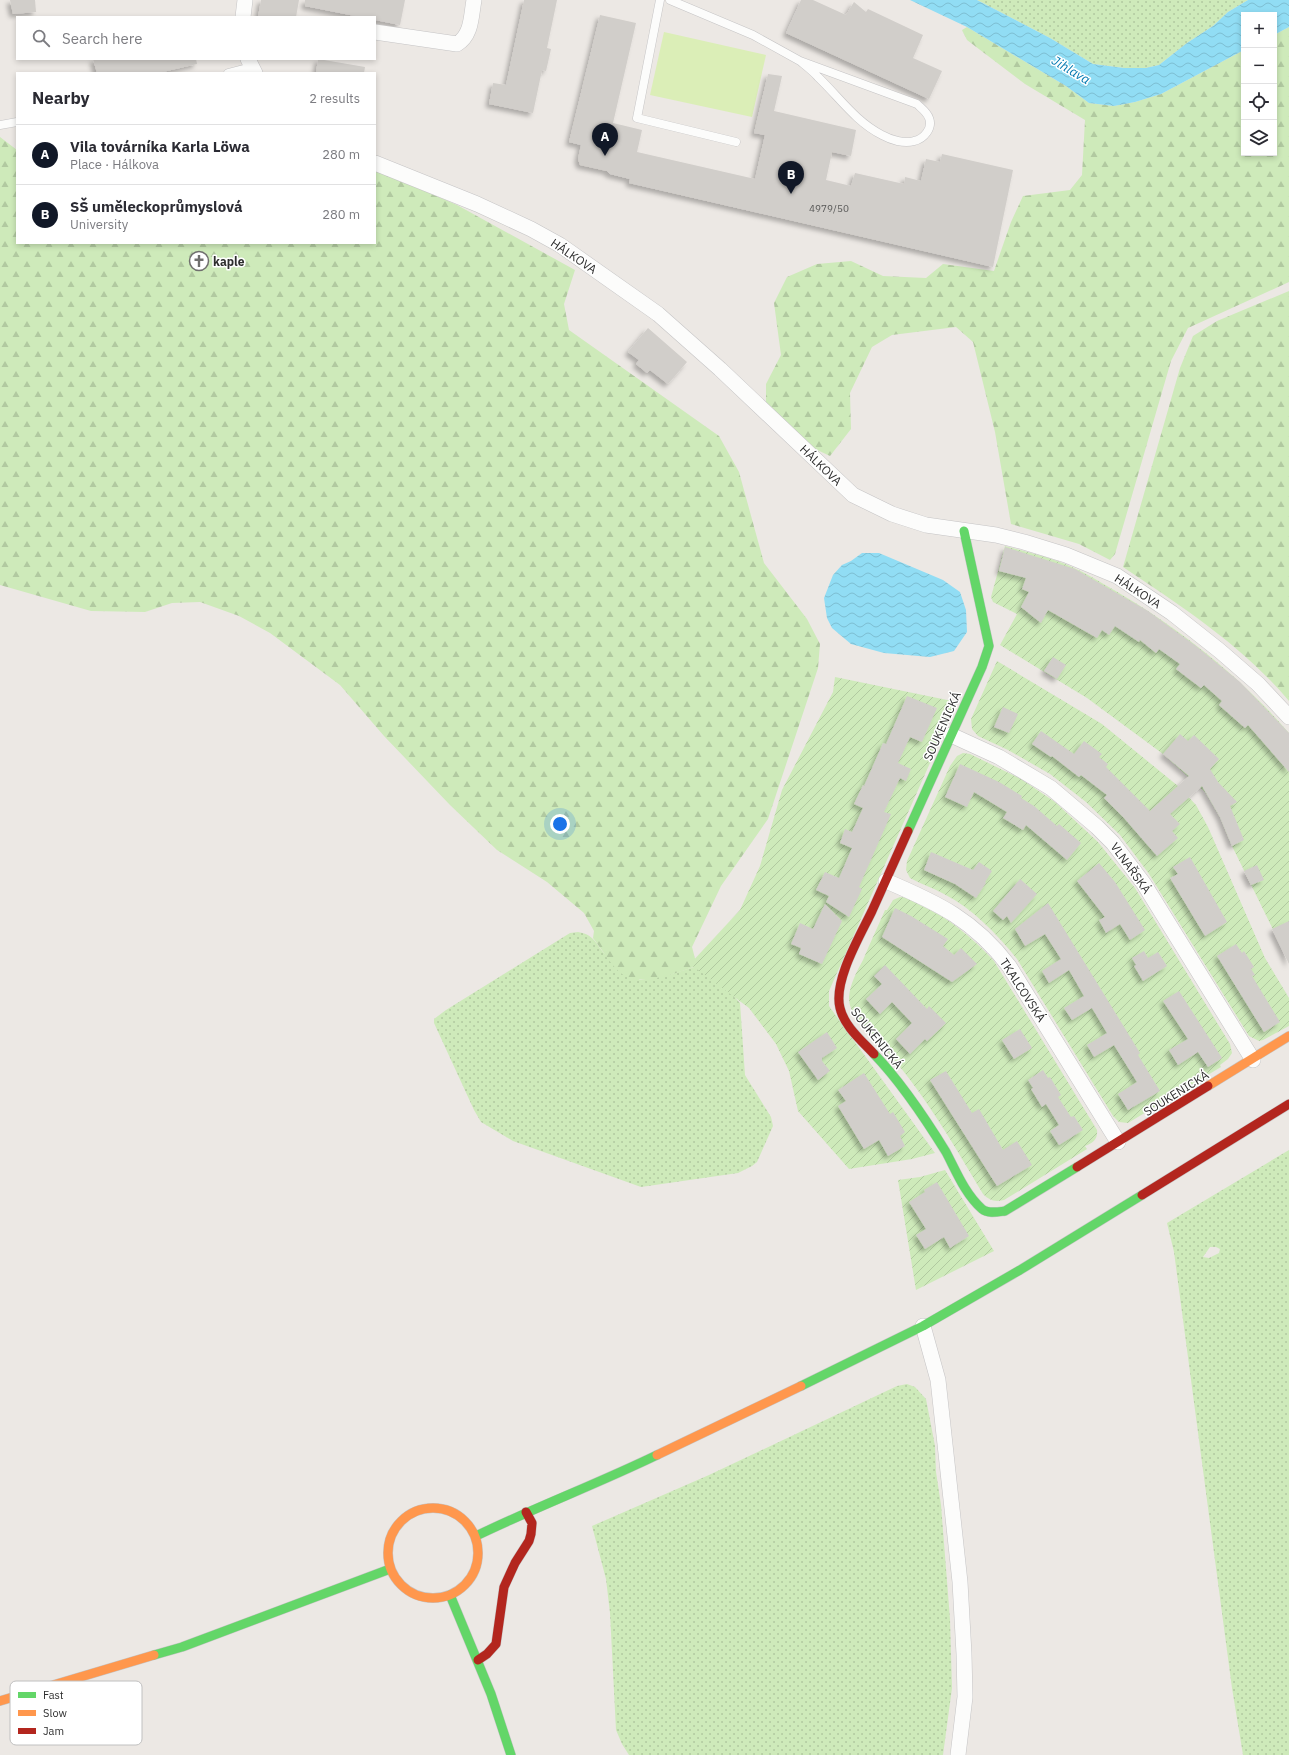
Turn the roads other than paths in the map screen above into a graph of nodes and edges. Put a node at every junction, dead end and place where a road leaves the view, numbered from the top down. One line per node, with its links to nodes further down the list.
1 (245, 0): 5 (street)
2 (474, 0): 6 (street)
3 (660, 0): 12 (lane)
4 (670, 0): 7 (lane)
5 (244, 16)
6 (376, 32)
7 (800, 61): 7 (lane)
8 (252, 66): 9 (lane)
9 (231, 72)
10 (16, 122): 11 (lane)
11 (0, 125)
12 (736, 142)
13 (376, 163): 14 (street, HÁLKOVA)
14 (964, 531): 15 (street, HÁLKOVA); 16 (main road, SOUKENICKÁ)
15 (1289, 717)
16 (951, 736): 17 (main road, SOUKENICKÁ); 19 (street, VLNAŘSKÁ)
17 (886, 881): 21 (street, TKALCOVSKÁ); 21 (main road, SOUKENICKÁ)
18 (1289, 1036): 19 (main road, SOUKENICKÁ)
19 (1252, 1060): 21 (main road, SOUKENICKÁ)
20 (1289, 1104): 22 (main road)
21 (1118, 1142)
22 (922, 1326): 23 (main road); 32 (street)
23 (526, 1512): 24 (main road); 27 (main road)
24 (476, 1536): 25 (main road); 26 (main road)
25 (390, 1569): 26 (main road); 28 (main road)
26 (450, 1595): 27 (main road)
27 (478, 1660): 31 (main road)
28 (67, 1681)
29 (10, 1698): 30 (main road)
30 (0, 1701)
31 (511, 1755)
32 (958, 1755)

